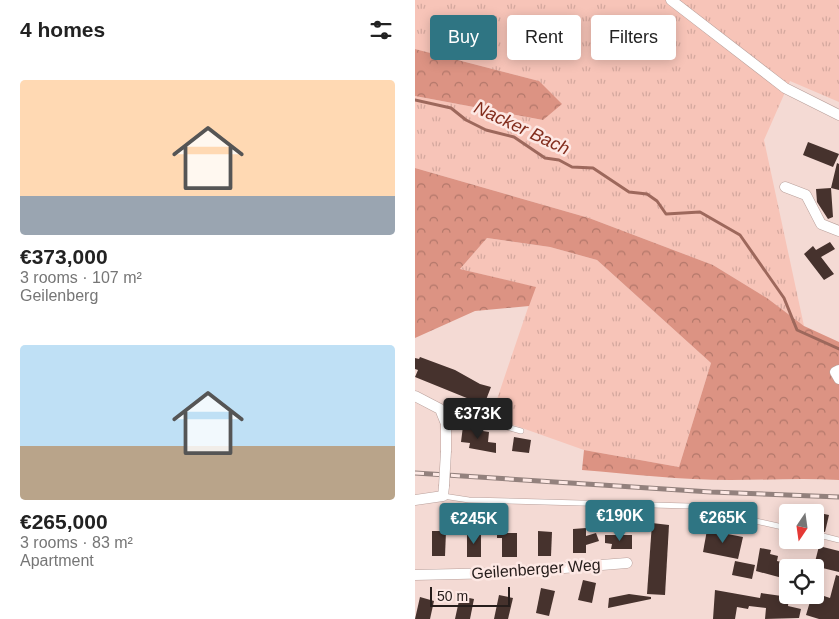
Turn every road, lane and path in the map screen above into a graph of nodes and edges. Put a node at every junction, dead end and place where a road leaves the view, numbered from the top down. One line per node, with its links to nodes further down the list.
1 (671, 0): 2 (street)
2 (839, 115)
3 (785, 187): 4 (street)
4 (839, 231)
5 (839, 370): 6 (street)
6 (839, 379)
7 (415, 396): 8 (street)
8 (440, 409): 9 (lane); 10 (street, bridge)
9 (521, 431)
10 (443, 491): 11 (street); 12 (lane)
11 (415, 500)
12 (779, 526)
13 (824, 536): 14 (lane)
14 (839, 540)
15 (627, 563): 16 (street, Geilenberger Weg)
16 (415, 575)

